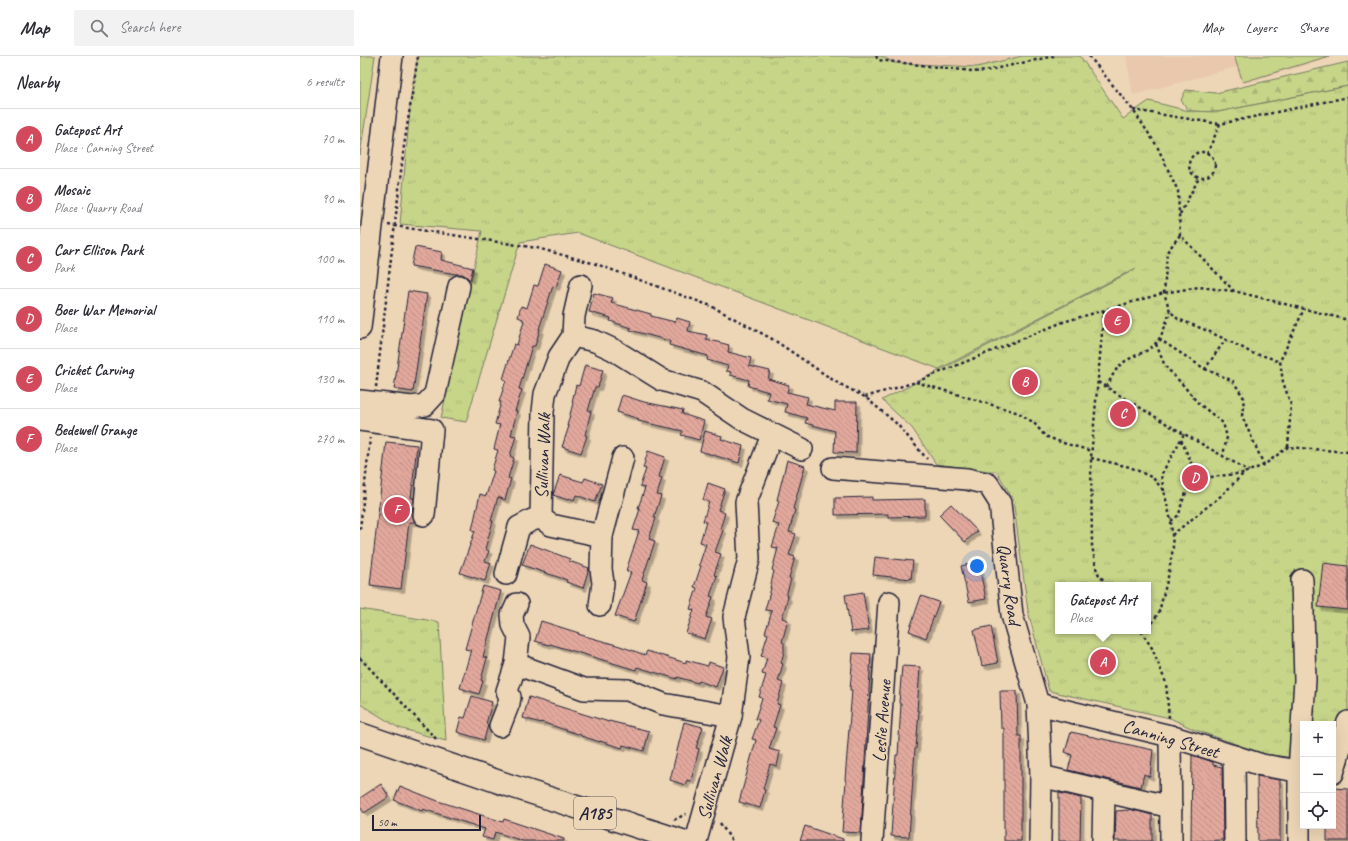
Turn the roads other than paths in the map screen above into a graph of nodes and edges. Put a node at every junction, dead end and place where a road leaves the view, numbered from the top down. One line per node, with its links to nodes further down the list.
1 (392, 56): 5 (street)
2 (581, 285): 4 (street)
3 (459, 286): 6 (street)
4 (573, 326): 7 (street); 12 (street, Sullivan Walk)
5 (360, 328)
6 (366, 411): 11 (street)
7 (772, 435): 8 (street); 21 (street, Sullivan Walk)
8 (802, 449)
9 (623, 458): 13 (street)
10 (833, 468): 20 (street, Quarry Road)
11 (424, 515)
12 (541, 518): 13 (street, Sullivan Walk); 14 (street)
13 (602, 536): 18 (street)
14 (506, 574)
15 (1302, 580): 28 (street)
16 (889, 602): 40 (street, Leslie Avenue)
17 (517, 604): 19 (street)
18 (600, 605)
19 (516, 664): 21 (street, Sullivan Walk); 24 (street)
20 (1038, 704): 26 (street, Canning Street); 32 (street, Quarry Road)
21 (731, 716): 39 (street, Sullivan Walk)
22 (360, 719): 34 (main road, A185)
23 (1348, 722): 29 (street)
24 (500, 726)
25 (360, 734): 34 (main road, A185)
26 (1170, 736): 27 (street, Canning Street); 37 (street)
27 (1234, 756): 30 (street, Canning Street); 44 (street)
28 (1302, 757)
29 (1336, 764)
30 (1300, 771)
31 (1336, 775): 33 (street)
32 (1041, 776): 35 (street); 41 (street, Quarry Road)
33 (1348, 778)
34 (508, 785): 38 (main road, A185)
35 (1104, 792): 37 (street); 42 (street)
36 (1300, 793): 45 (street)
37 (1171, 807): 43 (street)
38 (682, 841)
39 (696, 841)
40 (872, 841)
41 (1040, 841)
42 (1103, 841)
43 (1171, 841)
44 (1235, 841)
45 (1299, 841)

